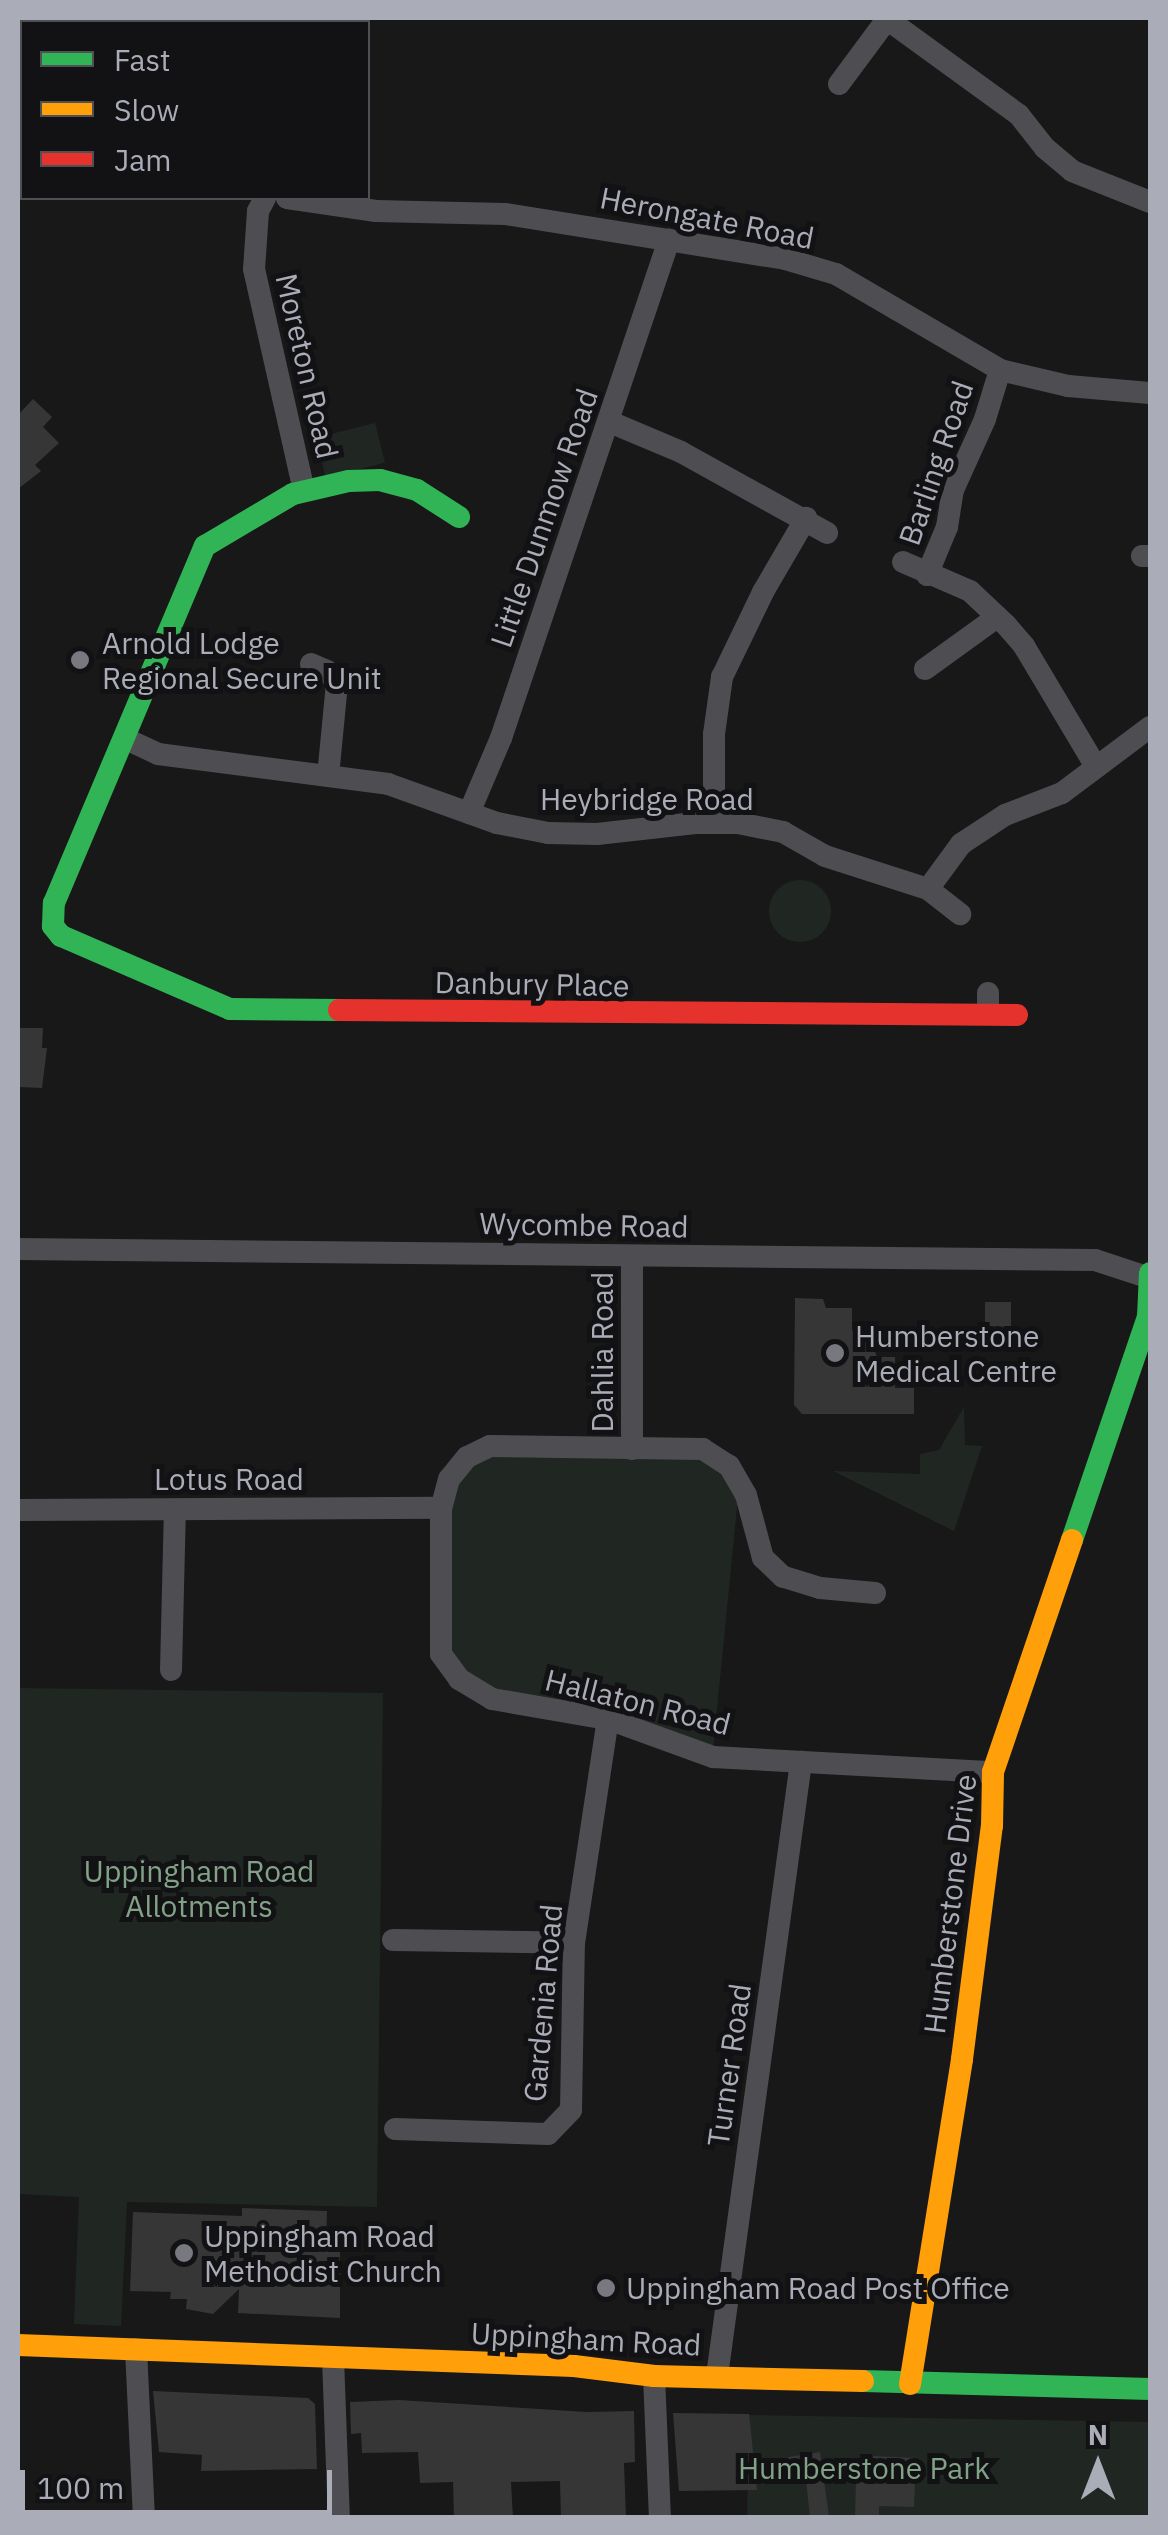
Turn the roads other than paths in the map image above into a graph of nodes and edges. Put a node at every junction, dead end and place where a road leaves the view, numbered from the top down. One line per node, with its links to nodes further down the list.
1 (888, 18): 2 (street); 5 (street)
2 (839, 84)
3 (264, 200): 10 (street, Moreton Road)
4 (301, 200): 6 (street, Herongate Road)
5 (1150, 202)
6 (669, 240): 7 (street, Herongate Road); 9 (street, Little Dunmow Road)
7 (1000, 370): 8 (street, Herongate Road); 15 (street, Barling Road)
8 (1150, 393)
9 (610, 422): 12 (street); 23 (street, Little Dunmow Road)
10 (304, 490): 11 (main road); 20 (main road)
11 (459, 517)
12 (806, 518): 13 (street); 24 (street)
13 (827, 533)
14 (903, 562): 15 (street, Barling Road)
15 (927, 575): 16 (street, Barling Road)
16 (997, 617): 18 (street); 21 (street, Barling Road)
17 (311, 664): 22 (street)
18 (925, 669)
19 (1150, 726): 21 (street)
20 (126, 739): 22 (street, Heybridge Road); 27 (main road, Danbury Place)
21 (1096, 768): 25 (street)
22 (328, 776): 23 (street, Heybridge Road)
23 (469, 813): 24 (street, Heybridge Road)
24 (714, 822): 25 (street, Heybridge Road)
25 (928, 889): 26 (street, Heybridge Road)
26 (960, 914)
27 (1017, 1015)
28 (18, 1249): 29 (street, Wycombe Road)
29 (632, 1256): 30 (street, Wycombe Road); 31 (street, Dahlia Road)
30 (1149, 1275): 39 (main road, Humberstone Drive)
31 (632, 1448): 32 (street, Hallaton Road); 35 (street, Hallaton Road)
32 (441, 1508): 34 (street, Lotus Road); 37 (street, Hallaton Road)
33 (18, 1510): 34 (street, Lotus Road)
34 (176, 1510): 36 (street)
35 (875, 1593)
36 (171, 1670)
37 (608, 1719): 38 (street, Hallaton Road); 41 (street, Gardenia Road)
38 (801, 1762): 39 (street, Hallaton Road); 47 (street, Turner Road)
39 (994, 1772): 48 (main road, Humberstone Drive)
40 (393, 1940): 41 (street)
41 (574, 1943): 42 (street, Gardenia Road)
42 (395, 2128)
43 (18, 2345): 44 (main road, Uppingham Road)
44 (136, 2349): 45 (main road, Uppingham Road); 50 (street)
45 (333, 2358): 46 (main road, Uppingham Road); 51 (street)
46 (654, 2376): 47 (main road, Uppingham Road); 52 (street)
47 (717, 2376): 48 (main road, Uppingham Road)
48 (910, 2384): 49 (main road, Uppingham Road)
49 (1150, 2389)
50 (144, 2518)
51 (339, 2518)
52 (660, 2518)

